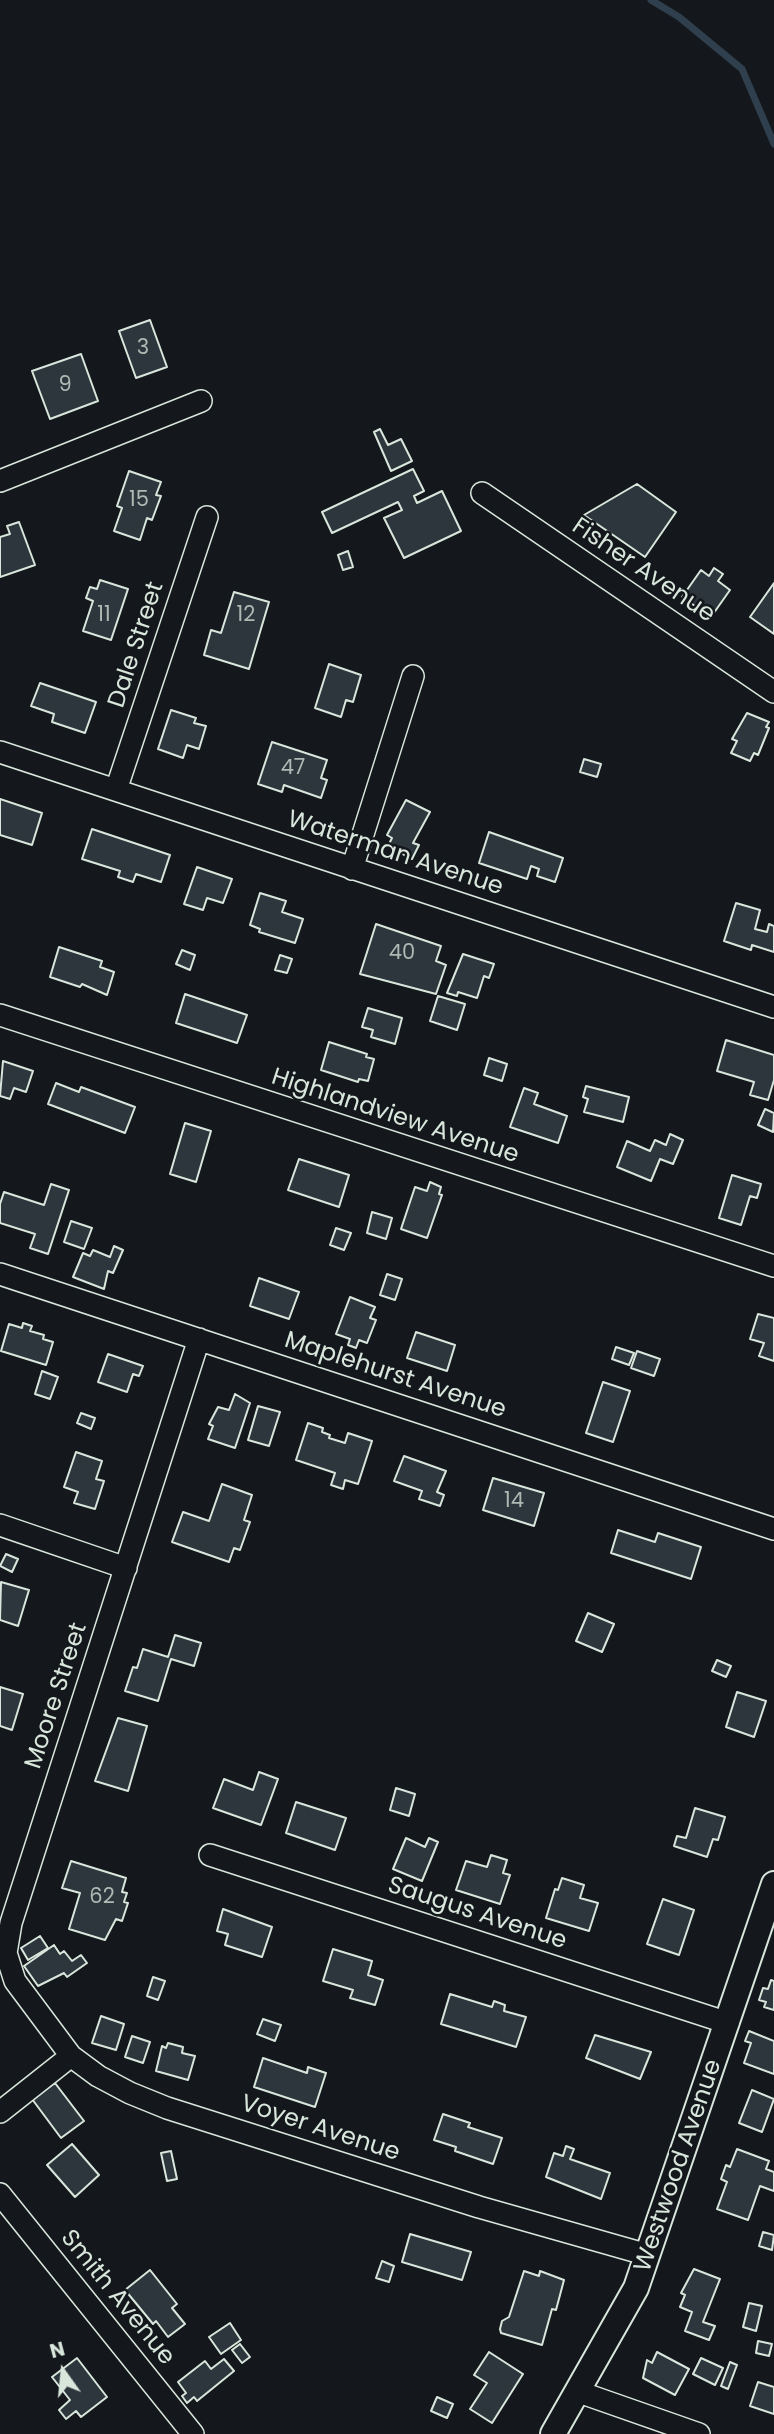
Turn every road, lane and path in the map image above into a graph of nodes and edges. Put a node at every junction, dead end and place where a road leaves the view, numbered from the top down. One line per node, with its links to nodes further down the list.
1 (201, 401): 2 (street)
2 (0, 481)
3 (482, 493): 6 (street, Fisher Avenue)
4 (207, 517): 8 (street, Dale Street)
5 (413, 676): 9 (street)
6 (774, 692)
7 (0, 751): 8 (street, Waterman Avenue)
8 (116, 789): 9 (street, Waterman Avenue)
9 (352, 869): 10 (street, Waterman Avenue)
10 (774, 1007)
11 (0, 1015): 12 (street, Highlandview Avenue)
12 (774, 1266)
13 (0, 1274): 14 (street, Maplehurst Avenue)
14 (199, 1339): 16 (street, Maplehurst Avenue); 17 (street, Moore Street)
15 (0, 1525): 17 (street)
16 (774, 1529)
17 (126, 1568): 21 (street, Moore Street)
18 (210, 1855): 20 (street, Saugus Avenue)
19 (774, 1884): 20 (street, Westwood Avenue)
20 (728, 2023): 24 (street, Westwood Avenue)
21 (71, 2056): 22 (street); 24 (street, Voyer Avenue)
22 (0, 2112)
23 (0, 2194): 26 (street, Smith Avenue)
24 (648, 2255): 25 (street, Westwood Avenue)
25 (579, 2392): 27 (street, Westwood Avenue); 28 (street)
26 (192, 2434)
27 (553, 2434)
28 (699, 2434)

